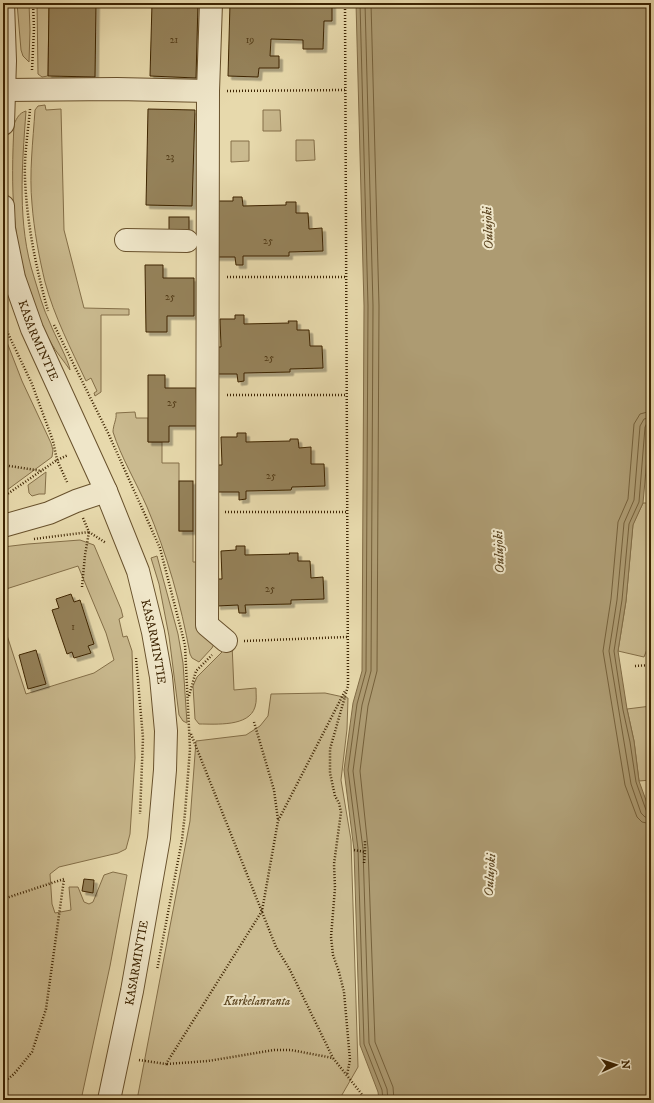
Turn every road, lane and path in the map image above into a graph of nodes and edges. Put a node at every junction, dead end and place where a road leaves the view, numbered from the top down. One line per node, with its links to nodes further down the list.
1 (3, 3): 4 (street)
2 (211, 3): 6 (street)
3 (345, 3): 5 (path)
4 (5, 90): 6 (street); 7 (street)
5 (346, 90): 6 (path); 12 (path)
6 (208, 91): 11 (street)
7 (3, 124)
8 (3, 206): 20 (street, KASARMINTIE)
9 (126, 240): 10 (street)
10 (187, 241)
11 (208, 276): 12 (path); 14 (street)
12 (346, 277): 15 (path)
13 (3, 323): 19 (path)
14 (208, 394): 15 (path); 22 (street)
15 (346, 395): 23 (path)
16 (3, 405): 17 (path)
17 (3, 415)
18 (3, 465): 19 (path)
19 (42, 471): 21 (path)
20 (106, 491): 24 (street); 51 (street, KASARMINTIE)
21 (3, 497)
22 (207, 512): 23 (path); 30 (street)
23 (347, 512): 29 (path)
24 (3, 526)
25 (89, 532): 26 (path); 27 (path); 28 (path)
26 (31, 540)
27 (107, 543)
28 (82, 587)
29 (347, 637): 30 (path); 34 (path)
30 (226, 641): 35 (path)
31 (135, 651): 38 (path)
32 (651, 665): 33 (path)
33 (635, 666)
34 (348, 686): 39 (path); 49 (path)
35 (188, 699)
36 (254, 722): 39 (path)
37 (190, 732): 45 (path)
38 (139, 821)
39 (278, 821): 45 (path)
40 (365, 840): 42 (path)
41 (354, 850): 42 (path)
42 (365, 852): 43 (path)
43 (364, 863)
44 (3, 899): 50 (path)
45 (262, 910): 46 (path); 48 (path)
46 (333, 1058): 48 (path); 49 (path)
47 (139, 1060): 48 (path)
48 (166, 1064)
49 (347, 1075): 52 (path)
50 (3, 1083)
51 (108, 1100)
52 (365, 1100)

